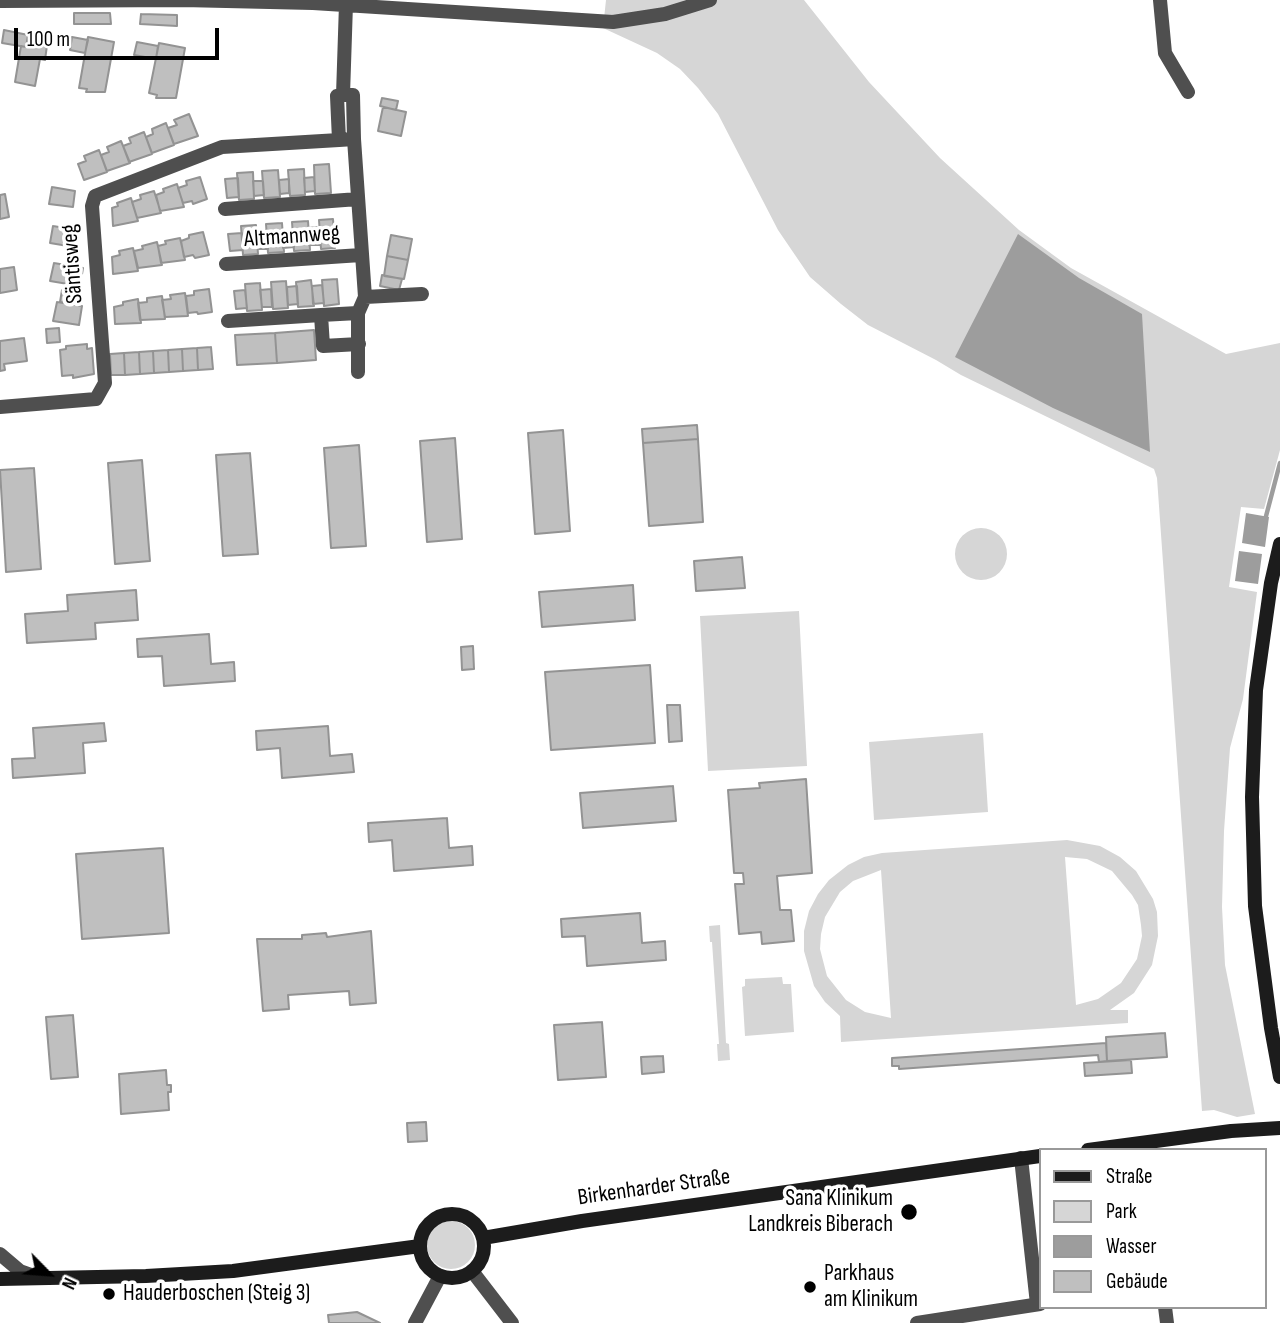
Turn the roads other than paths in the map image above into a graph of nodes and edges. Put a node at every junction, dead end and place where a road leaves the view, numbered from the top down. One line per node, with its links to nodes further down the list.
1 (710, 0): 4 (street)
2 (1160, 0): 5 (street)
3 (0, 1): 4 (street)
4 (346, 4): 6 (street, Altmannweg)
5 (1188, 92)
6 (343, 94): 7 (street, Altmannweg); 8 (street, Altmannweg)
7 (339, 139): 8 (street); 20 (street, Säntisweg)
8 (354, 139): 9 (street, Altmannweg)
9 (358, 199): 10 (street, Altmannweg); 11 (street, Altmannweg)
10 (225, 209)
11 (362, 255): 12 (street, Altmannweg); 14 (street, Altmannweg)
12 (226, 264)
13 (422, 294): 14 (street)
14 (365, 297): 15 (street, Altmannweg)
15 (358, 313): 16 (street); 18 (street, Altmannweg)
16 (321, 315): 17 (street); 18 (street)
17 (228, 321)
18 (359, 344): 19 (street, Altmannweg)
19 (358, 372)
20 (0, 407)
21 (1280, 544): 22 (main road)
22 (1280, 1077)
23 (1280, 1128): 24 (main road)
24 (1105, 1148)
25 (1038, 1156): 26 (main road, Birkenharder Straße)
26 (1021, 1158): 27 (main road, Birkenharder Straße); 34 (street)
27 (483, 1238): 28 (main road); 30 (main road)
28 (420, 1246): 31 (main road); 32 (main road)
29 (0, 1255): 32 (street)
30 (472, 1271): 31 (main road); 37 (street)
31 (440, 1276): 36 (street)
32 (42, 1278): 33 (main road)
33 (0, 1279)
34 (1038, 1296)
35 (1038, 1304): 38 (street)
36 (415, 1323)
37 (512, 1323)
38 (917, 1323)

